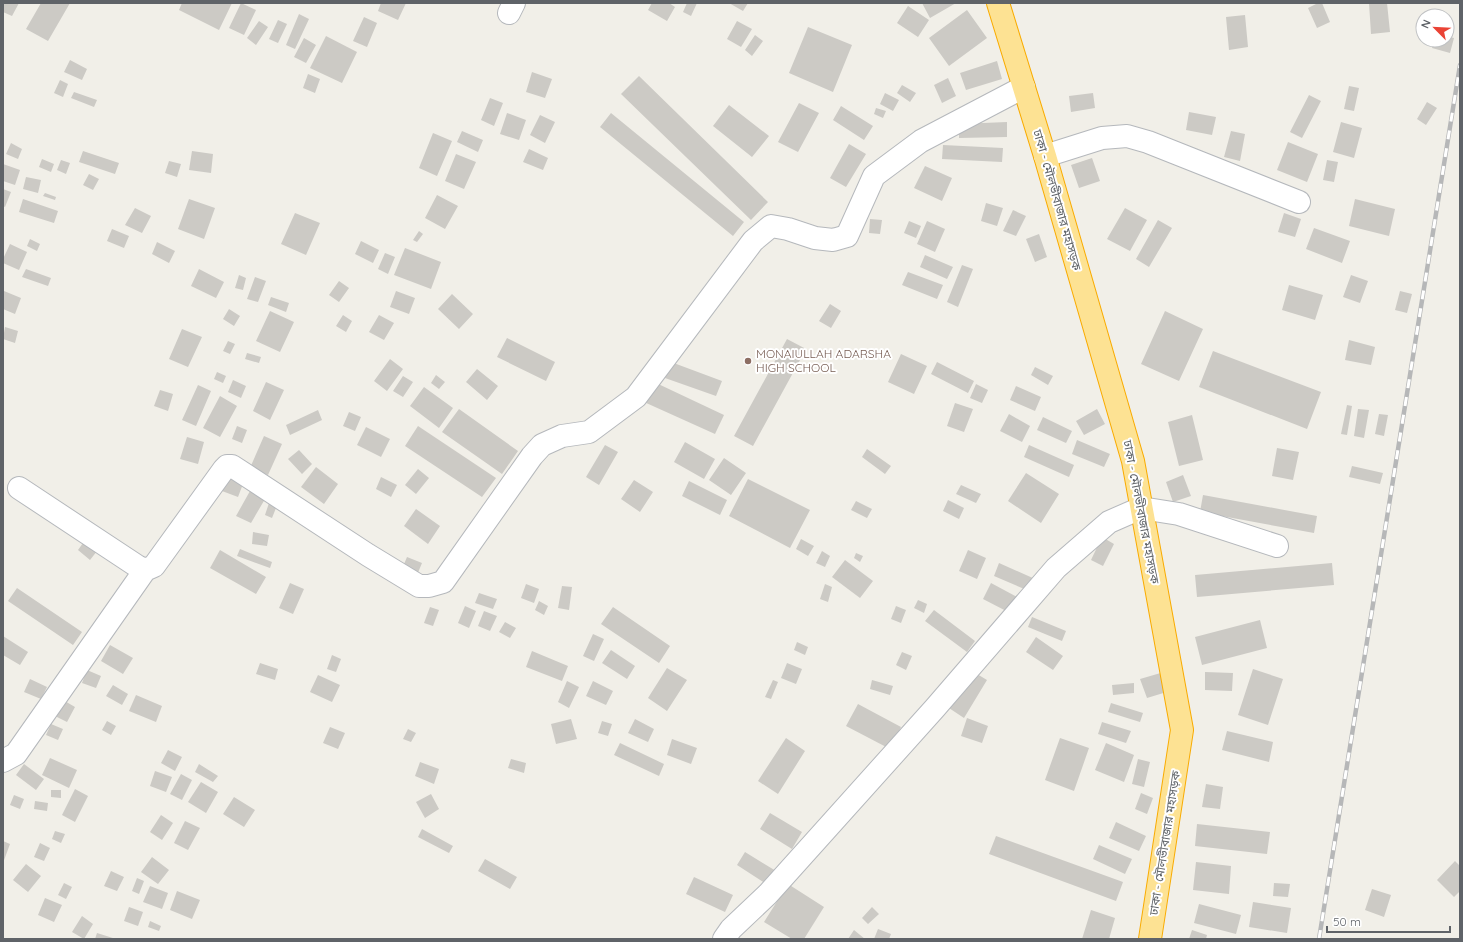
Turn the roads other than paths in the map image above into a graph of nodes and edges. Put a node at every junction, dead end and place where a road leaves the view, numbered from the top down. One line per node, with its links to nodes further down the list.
1 (998, 3): 2 (highway, ঢাকা - মৌলভীবাজার মহাসড়ক)
2 (1024, 88): 3 (highway, ঢাকা - মৌলভীবাজার মহাসড়ক); 8 (street)
3 (1045, 156): 4 (street); 6 (highway, ঢাকা - মৌলভীবাজার মহাসড়ক)
4 (1299, 202)
5 (19, 488): 8 (street)
6 (1142, 508): 7 (street); 10 (street); 11 (highway, ঢাকা - মৌলভীবাজার মহাসড়ক)
7 (1277, 546)
8 (145, 570): 9 (street)
9 (3, 761)
10 (724, 939)
11 (1150, 939)

